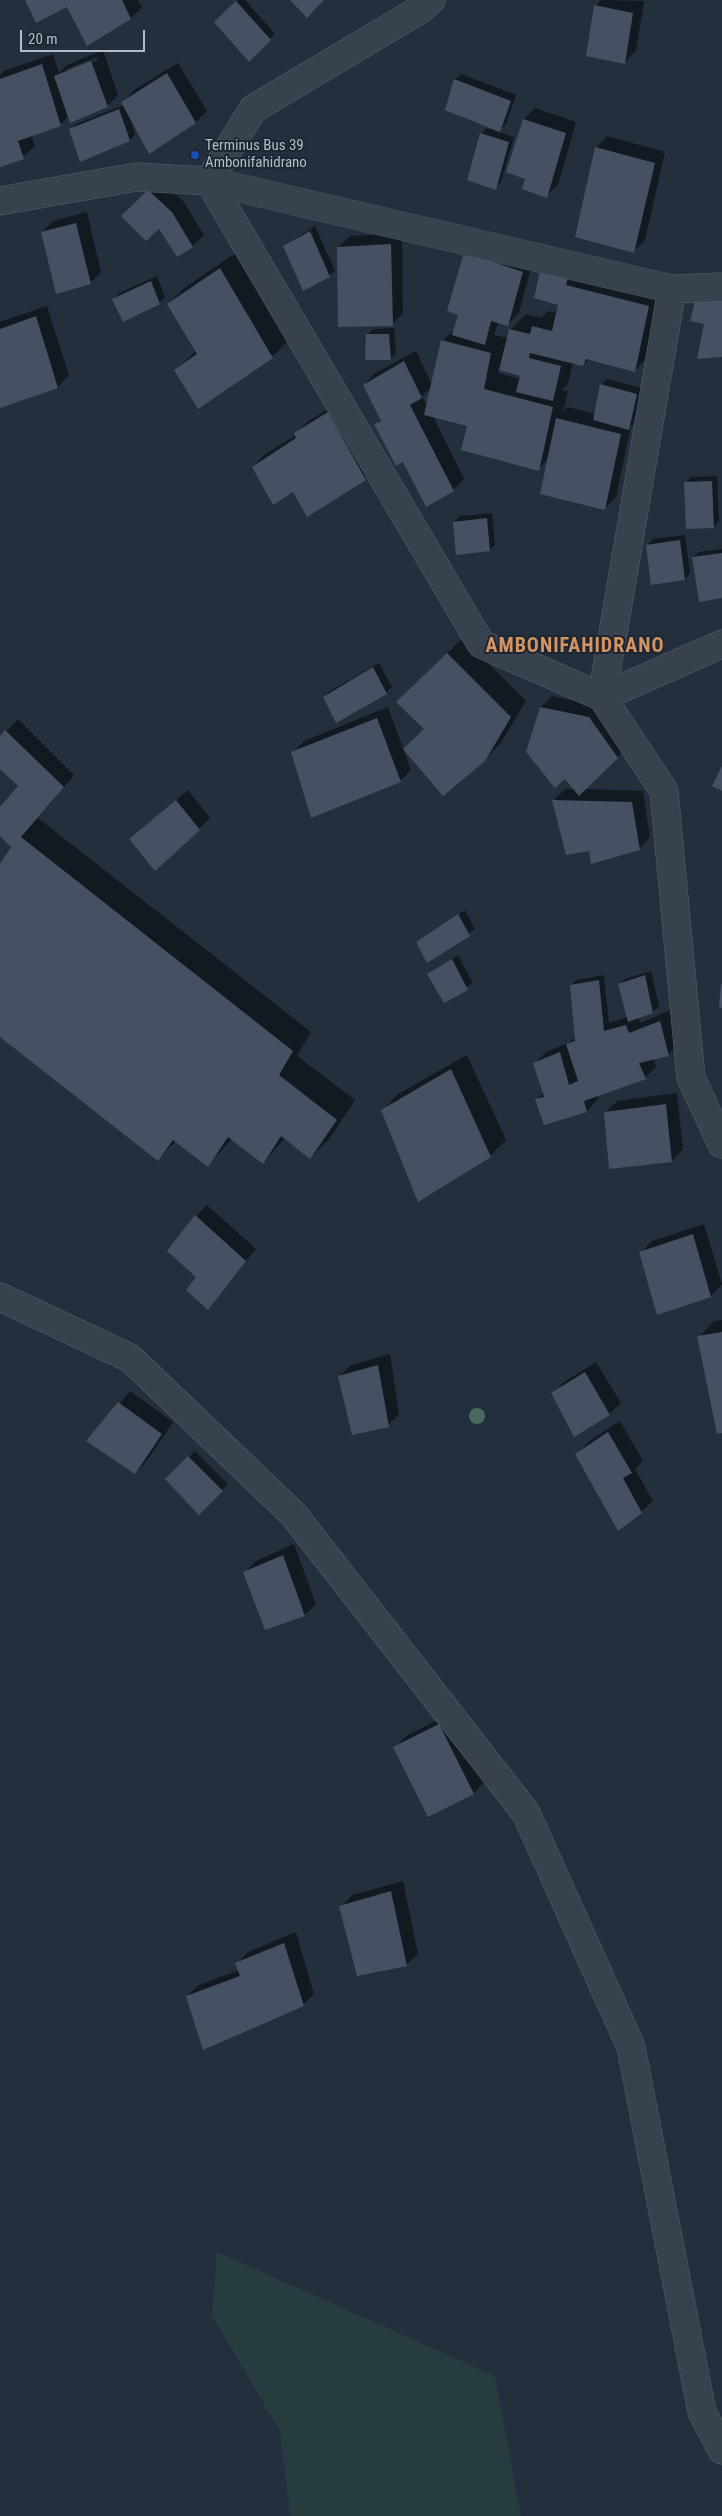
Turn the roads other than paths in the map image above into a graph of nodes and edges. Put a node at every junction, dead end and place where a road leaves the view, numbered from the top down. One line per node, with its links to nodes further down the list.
1 (430, 0): 2 (street)
2 (209, 181): 3 (street); 5 (street); 7 (street)
3 (0, 201)
4 (722, 287): 5 (street)
5 (672, 289): 7 (street)
6 (722, 644): 7 (street)
7 (602, 696): 8 (street)
8 (722, 1144)
9 (0, 1297): 10 (street)
10 (722, 2450)

